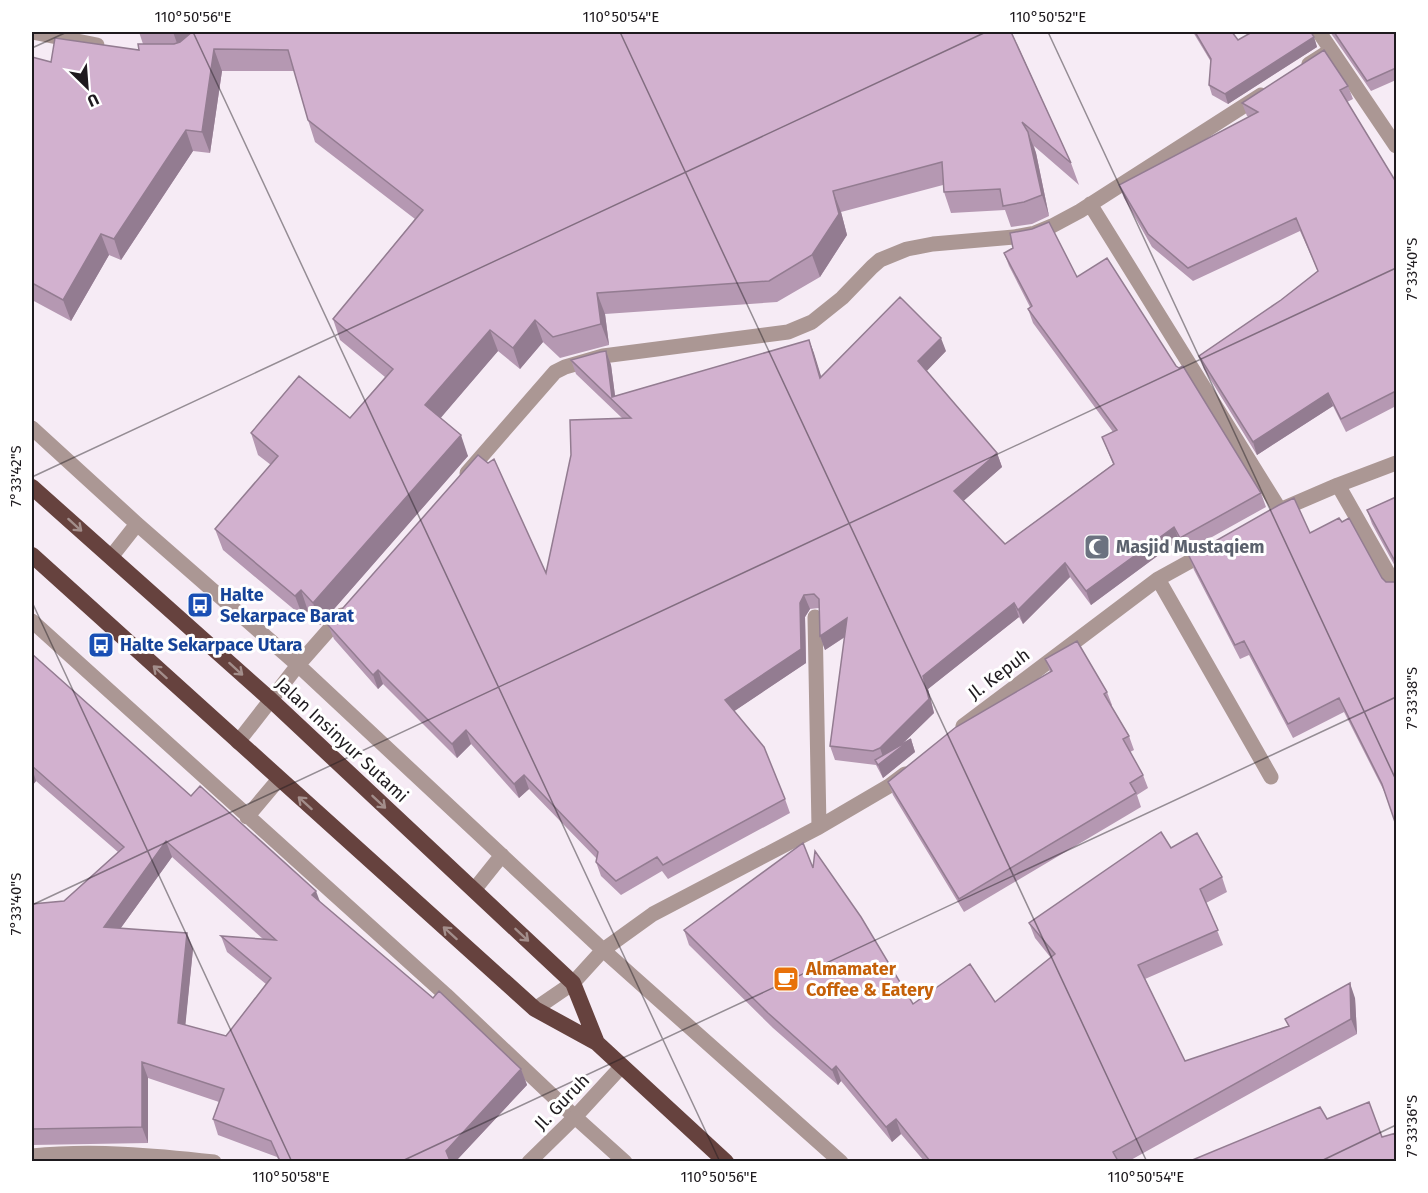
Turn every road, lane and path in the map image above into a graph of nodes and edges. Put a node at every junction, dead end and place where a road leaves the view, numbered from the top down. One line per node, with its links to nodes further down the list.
1 (32, 32): 3 (street)
2 (1318, 32): 4 (street)
3 (108, 47)
4 (1331, 50): 5 (street); 7 (street)
5 (1292, 75)
6 (1273, 87): 8 (street)
7 (1396, 146)
8 (1090, 204): 11 (street); 13 (street)
9 (32, 428): 14 (street)
10 (1396, 463): 11 (street)
11 (1338, 485): 19 (street)
12 (32, 487): 17 (highway, Jalan Insinyur Sutami, one-way to 17)
13 (454, 488)
14 (137, 524): 17 (street); 23 (street)
15 (1219, 545): 18 (street, Jl. Kepuh)
16 (32, 555): 26 (highway, Jalan Insinyur Sutami, one-way to 16)
17 (111, 557): 24 (highway, Jalan Insinyur Sutami, one-way to 24)
18 (1158, 579): 25 (street, Jl. Kepuh); 28 (street)
19 (1396, 587)
20 (353, 603): 23 (street)
21 (815, 617): 31 (street)
22 (32, 621): 30 (street)
23 (298, 665): 24 (street); 32 (street)
24 (271, 700): 26 (street); 33 (highway, Jalan Insinyur Sutami, one-way to 33)
25 (951, 735)
26 (238, 742): 29 (highway, Jalan Insinyur Sutami)
27 (916, 765): 31 (street)
28 (1271, 777)
29 (279, 779): 30 (street); 36 (highway, Jalan Insinyur Sutami, one-way to 29)
30 (247, 817): 39 (street)
31 (819, 827): 34 (street)
32 (502, 855): 33 (street); 34 (street)
33 (474, 890): 35 (highway, Jalan Insinyur Sutami, one-way to 35)
34 (603, 950): 35 (street); 45 (street)
35 (573, 982): 36 (street); 37 (highway, Jalan Insinyur Sutami)
36 (536, 1009): 37 (highway, Jalan Insinyur Sutami)
37 (597, 1043): 38 (highway, Jalan Insinyur Sutami)
38 (621, 1067): 39 (street, Jl. Guruh); 44 (highway, Jalan Insinyur Sutami)
39 (575, 1117): 42 (street, Jl. Guruh); 43 (street)
40 (32, 1156): 41 (street)
41 (214, 1161)
42 (529, 1161)
43 (625, 1161)
44 (726, 1161)
45 (841, 1161)

